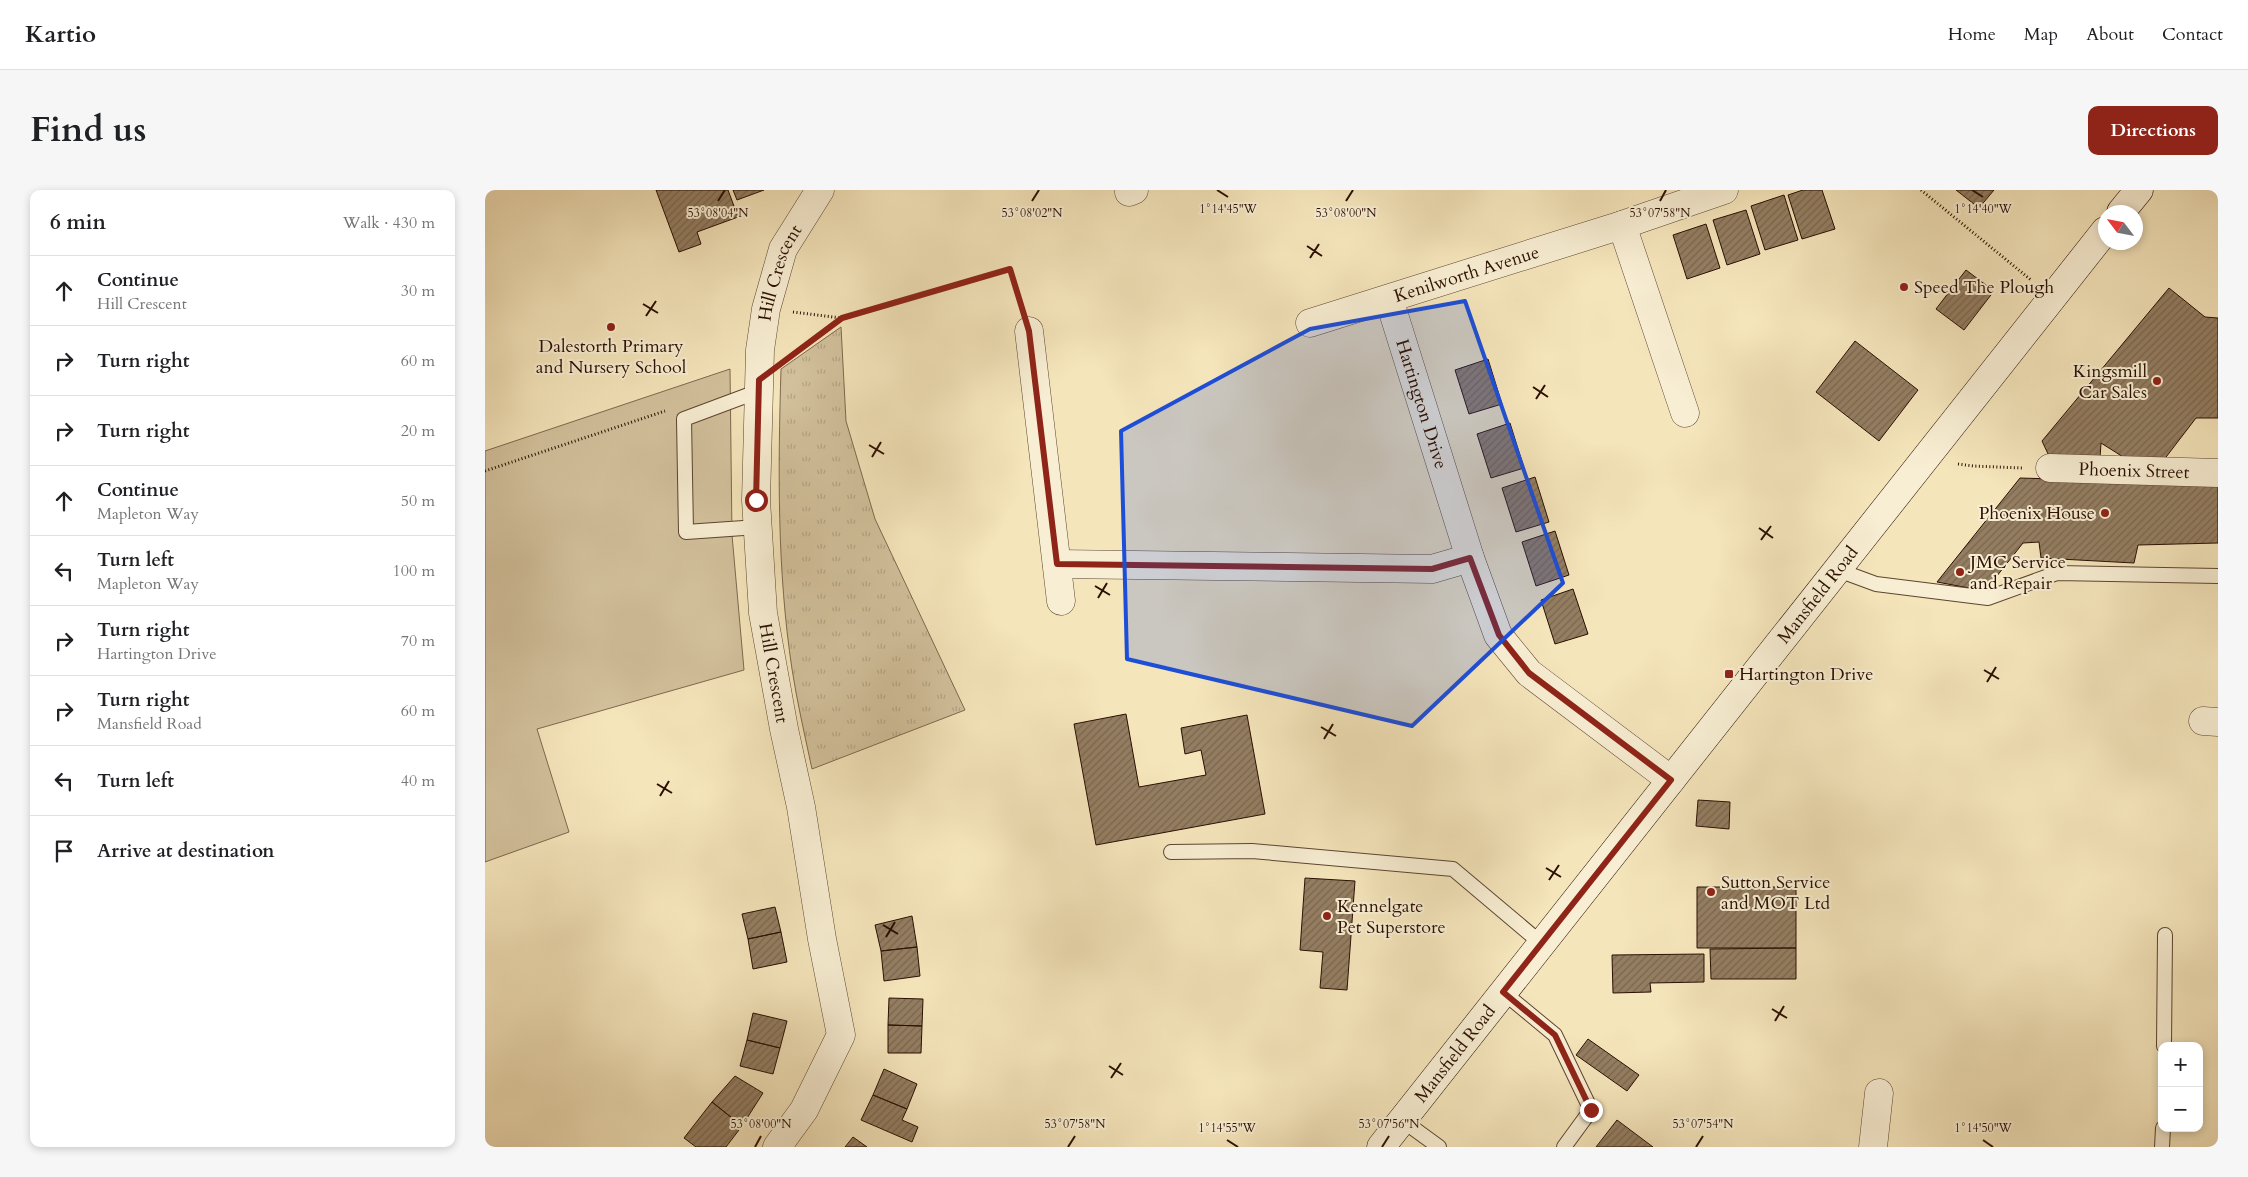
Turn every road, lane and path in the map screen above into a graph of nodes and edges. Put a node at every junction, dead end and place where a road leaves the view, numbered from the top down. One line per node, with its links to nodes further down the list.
1 (820, 190): 10 (street, Hill Crescent)
2 (1724, 190): 6 (street, Kenilworth Avenue)
3 (1921, 190): 8 (path)
4 (2139, 190): 5 (street)
5 (2127, 205)
6 (1622, 225): 9 (street, Kenilworth Avenue); 16 (street)
7 (2098, 240): 8 (street, Mansfield Road)
8 (2053, 298): 17 (street, Mansfield Road)
9 (1389, 299): 12 (street, Kenilworth Avenue); 22 (street, Hartington Drive)
10 (766, 309): 11 (path); 14 (street, Hill Crescent)
11 (842, 318): 13 (path); 14 (path)
12 (1311, 323)
13 (1029, 331): 23 (street)
14 (759, 385): 21 (street, Hill Crescent); 21 (lane)
15 (674, 408): 19 (path)
16 (1685, 413)
17 (1927, 458): 18 (path); 24 (street, Mansfield Road)
18 (2050, 468): 20 (street, Phoenix Street)
19 (485, 471)
20 (2218, 473)
21 (758, 527): 36 (street, Hill Crescent)
22 (1470, 558): 23 (street); 27 (street, Hartington Drive)
23 (1057, 564): 26 (street)
24 (1838, 570): 25 (lane); 27 (street, Mansfield Road)
25 (2218, 576)
26 (1061, 601)
27 (1671, 780): 30 (street, Mansfield Road)
28 (1171, 852): 30 (lane)
29 (2165, 934): 32 (lane)
30 (1542, 944): 31 (street, Mansfield Road)
31 (1503, 992): 34 (street, Mansfield Road); 39 (lane)
32 (2164, 1042)
33 (1879, 1093): 40 (street)
34 (1401, 1120): 37 (street, Mansfield Road); 38 (lane)
35 (2163, 1132): 41 (lane)
36 (777, 1147)
37 (1381, 1147)
38 (1439, 1147)
39 (1564, 1147)
40 (1873, 1147)
41 (2162, 1147)

